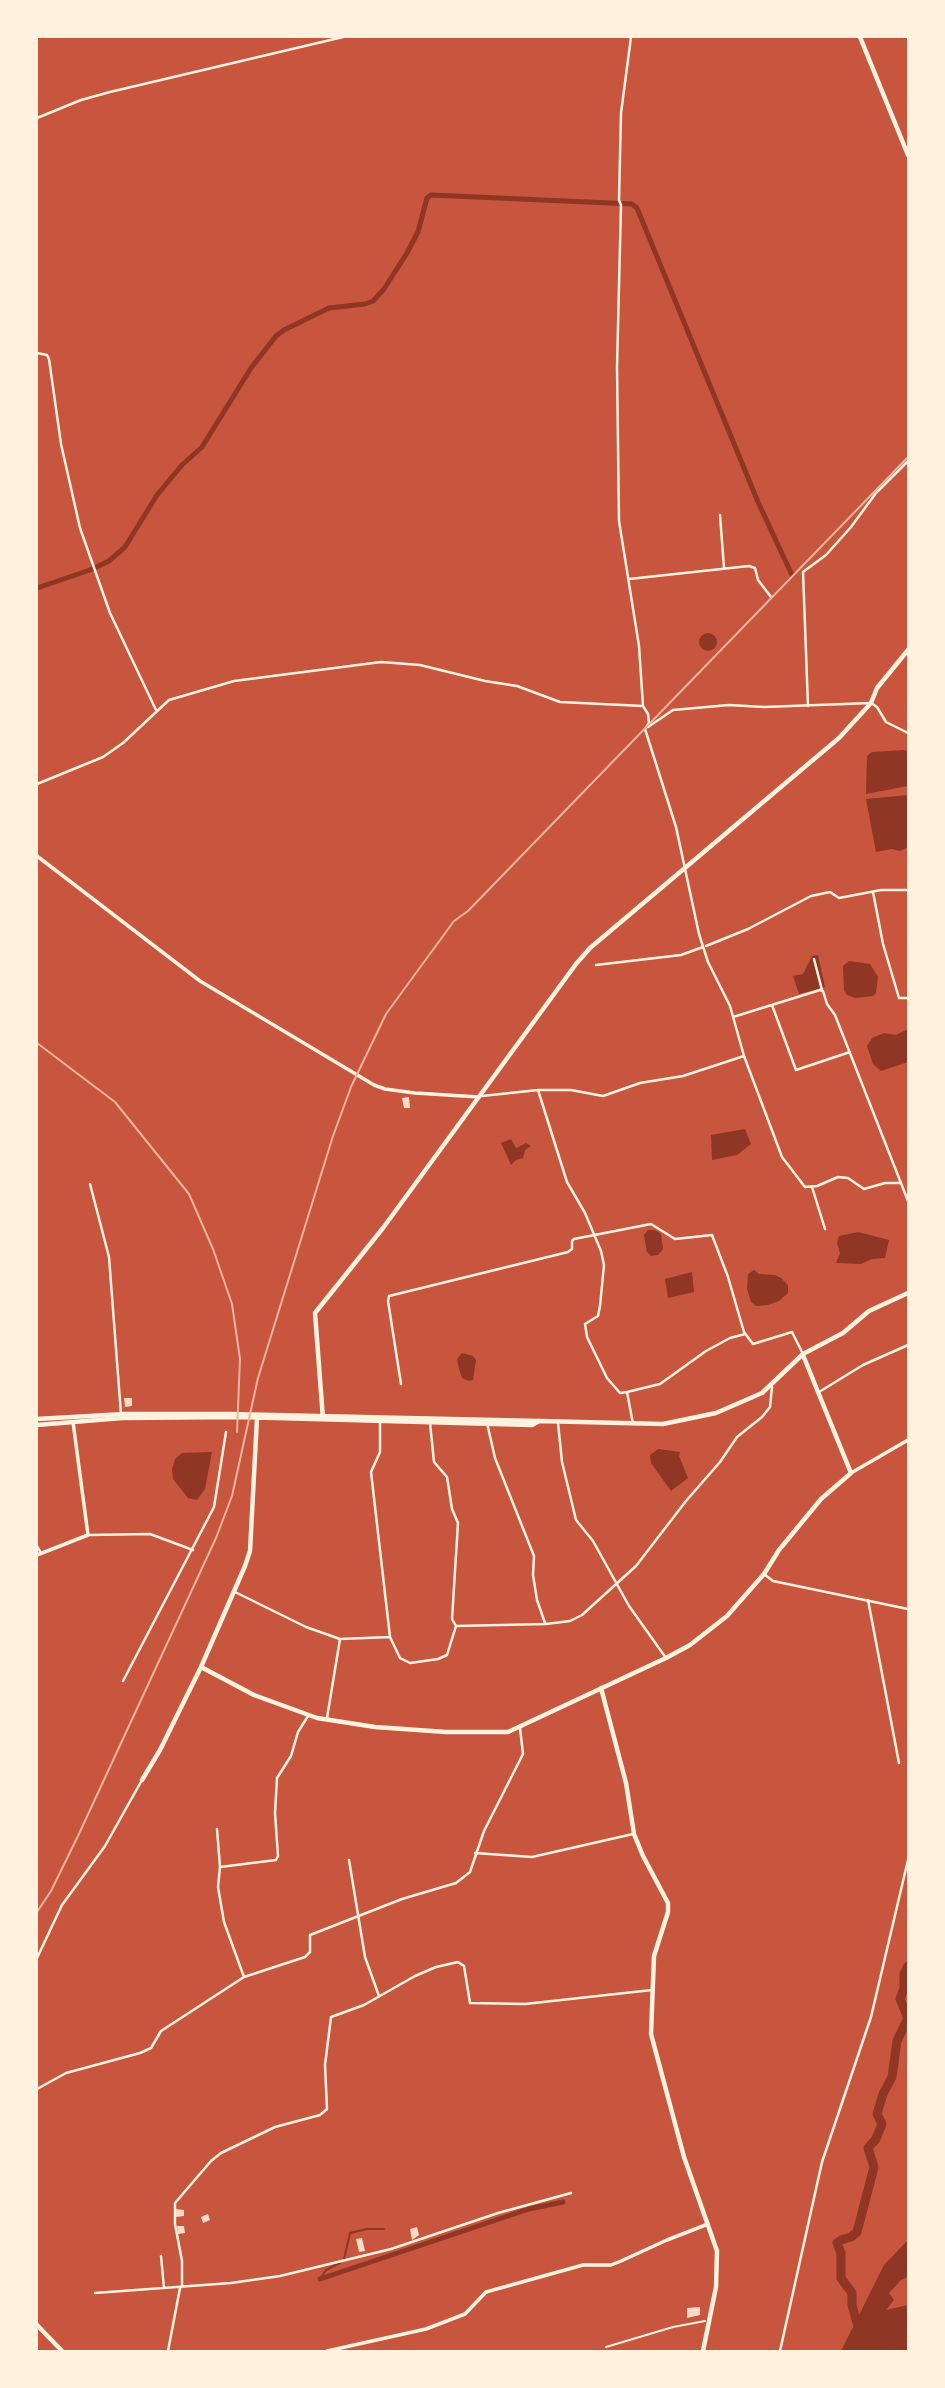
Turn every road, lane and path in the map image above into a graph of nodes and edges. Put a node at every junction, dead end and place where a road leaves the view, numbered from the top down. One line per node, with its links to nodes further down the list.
1 (343, 37): 4 (street)
2 (631, 37): 10 (street)
3 (860, 37): 5 (main road)
4 (37, 118)
5 (908, 155)
6 (37, 353): 16 (street)
7 (908, 461): 15 (street)
8 (720, 515): 9 (street)
9 (724, 568): 10 (street); 11 (street)
10 (629, 579): 14 (street)
11 (771, 597)
12 (908, 649): 13 (main road)
13 (871, 703): 15 (street); 18 (street); 21 (main road)
14 (643, 706): 16 (street); 17 (street)
15 (808, 706): 17 (street)
16 (156, 710): 19 (street)
17 (645, 729): 21 (street)
18 (908, 733)
19 (37, 784)
20 (37, 856): 34 (main road)
21 (684, 867): 24 (street); 34 (main road)
22 (908, 890): 23 (street)
23 (873, 892): 24 (street); 28 (street)
24 (704, 947): 26 (street); 30 (street)
25 (814, 959): 27 (street)
26 (596, 965)
27 (822, 990): 29 (street); 31 (street)
28 (908, 998)
29 (771, 1004): 30 (street); 31 (street)
30 (733, 1017): 32 (street)
31 (850, 1052): 35 (street)
32 (744, 1056): 33 (street); 37 (street)
33 (538, 1090): 34 (street); 40 (street)
34 (478, 1097): 51 (main road)
35 (901, 1183): 37 (street); 38 (street)
36 (90, 1184): 49 (street)
37 (812, 1187): 39 (street)
38 (908, 1201)
39 (825, 1228)
40 (594, 1233): 42 (street); 45 (street); 47 (street)
41 (908, 1293): 44 (main road)
42 (746, 1334): 44 (street); 47 (street)
43 (908, 1345): 48 (street)
44 (803, 1354): 46 (main road); 48 (main road)
45 (401, 1384)
46 (772, 1384): 59 (main road); 68 (street)
47 (627, 1392): 59 (street)
48 (818, 1392): 62 (main road)
49 (122, 1418): 50 (main road); 55 (main road)
50 (257, 1418): 51 (main road); 69 (main road)
51 (323, 1419): 52 (main road)
52 (380, 1420): 56 (main road); 74 (street)
53 (539, 1421): 54 (main road); 57 (main road); 58 (main road)
54 (37, 1422): 55 (main road)
55 (73, 1422): 63 (main road)
56 (430, 1423): 57 (main road); 73 (street)
57 (487, 1423): 72 (street)
58 (558, 1423): 59 (main road); 68 (street)
59 (633, 1424)
60 (226, 1432): 65 (street)
61 (908, 1440): 62 (main road)
62 (851, 1473): 67 (main road)
63 (88, 1535): 65 (street); 66 (main road)
64 (37, 1546): 66 (street)
65 (193, 1550): 78 (street)
66 (39, 1554)
67 (764, 1574): 70 (street); 76 (main road)
68 (618, 1583): 72 (street); 76 (street)
69 (235, 1592): 75 (street); 77 (main road)
70 (868, 1600): 71 (street); 83 (street)
71 (908, 1609)
72 (546, 1624): 73 (street)
73 (456, 1626): 74 (street)
74 (390, 1637): 75 (street)
75 (340, 1639): 81 (street)
76 (666, 1658): 79 (main road)
77 (201, 1667): 80 (main road); 84 (main road)
78 (123, 1681)
79 (601, 1688): 82 (main road); 86 (main road)
80 (308, 1716): 81 (main road); 90 (street)
81 (327, 1720): 82 (main road)
82 (520, 1727): 87 (street)
83 (899, 1763)
84 (142, 1780): 92 (street)
85 (217, 1829): 90 (street)
86 (634, 1834): 87 (street); 94 (main road)
87 (475, 1853): 91 (street)
88 (349, 1860): 91 (street)
89 (908, 1860): 110 (street)
90 (220, 1867): 93 (street)
91 (360, 1917): 93 (street); 95 (street)
92 (37, 1958)
93 (244, 1977): 96 (street)
94 (652, 1990): 95 (street); 98 (main road)
95 (379, 1996): 100 (street)
96 (37, 2089)
97 (571, 2193): 100 (street)
98 (708, 2224): 103 (main road); 108 (main road)
99 (161, 2256): 101 (street)
100 (181, 2287): 101 (street); 107 (street)
101 (164, 2288): 102 (street)
102 (94, 2293)
103 (709, 2320): 105 (path); 109 (main road)
104 (37, 2325): 106 (main road)
105 (606, 2347)
106 (62, 2351)
107 (168, 2351)
108 (327, 2351)
109 (703, 2351)
110 (780, 2351)

